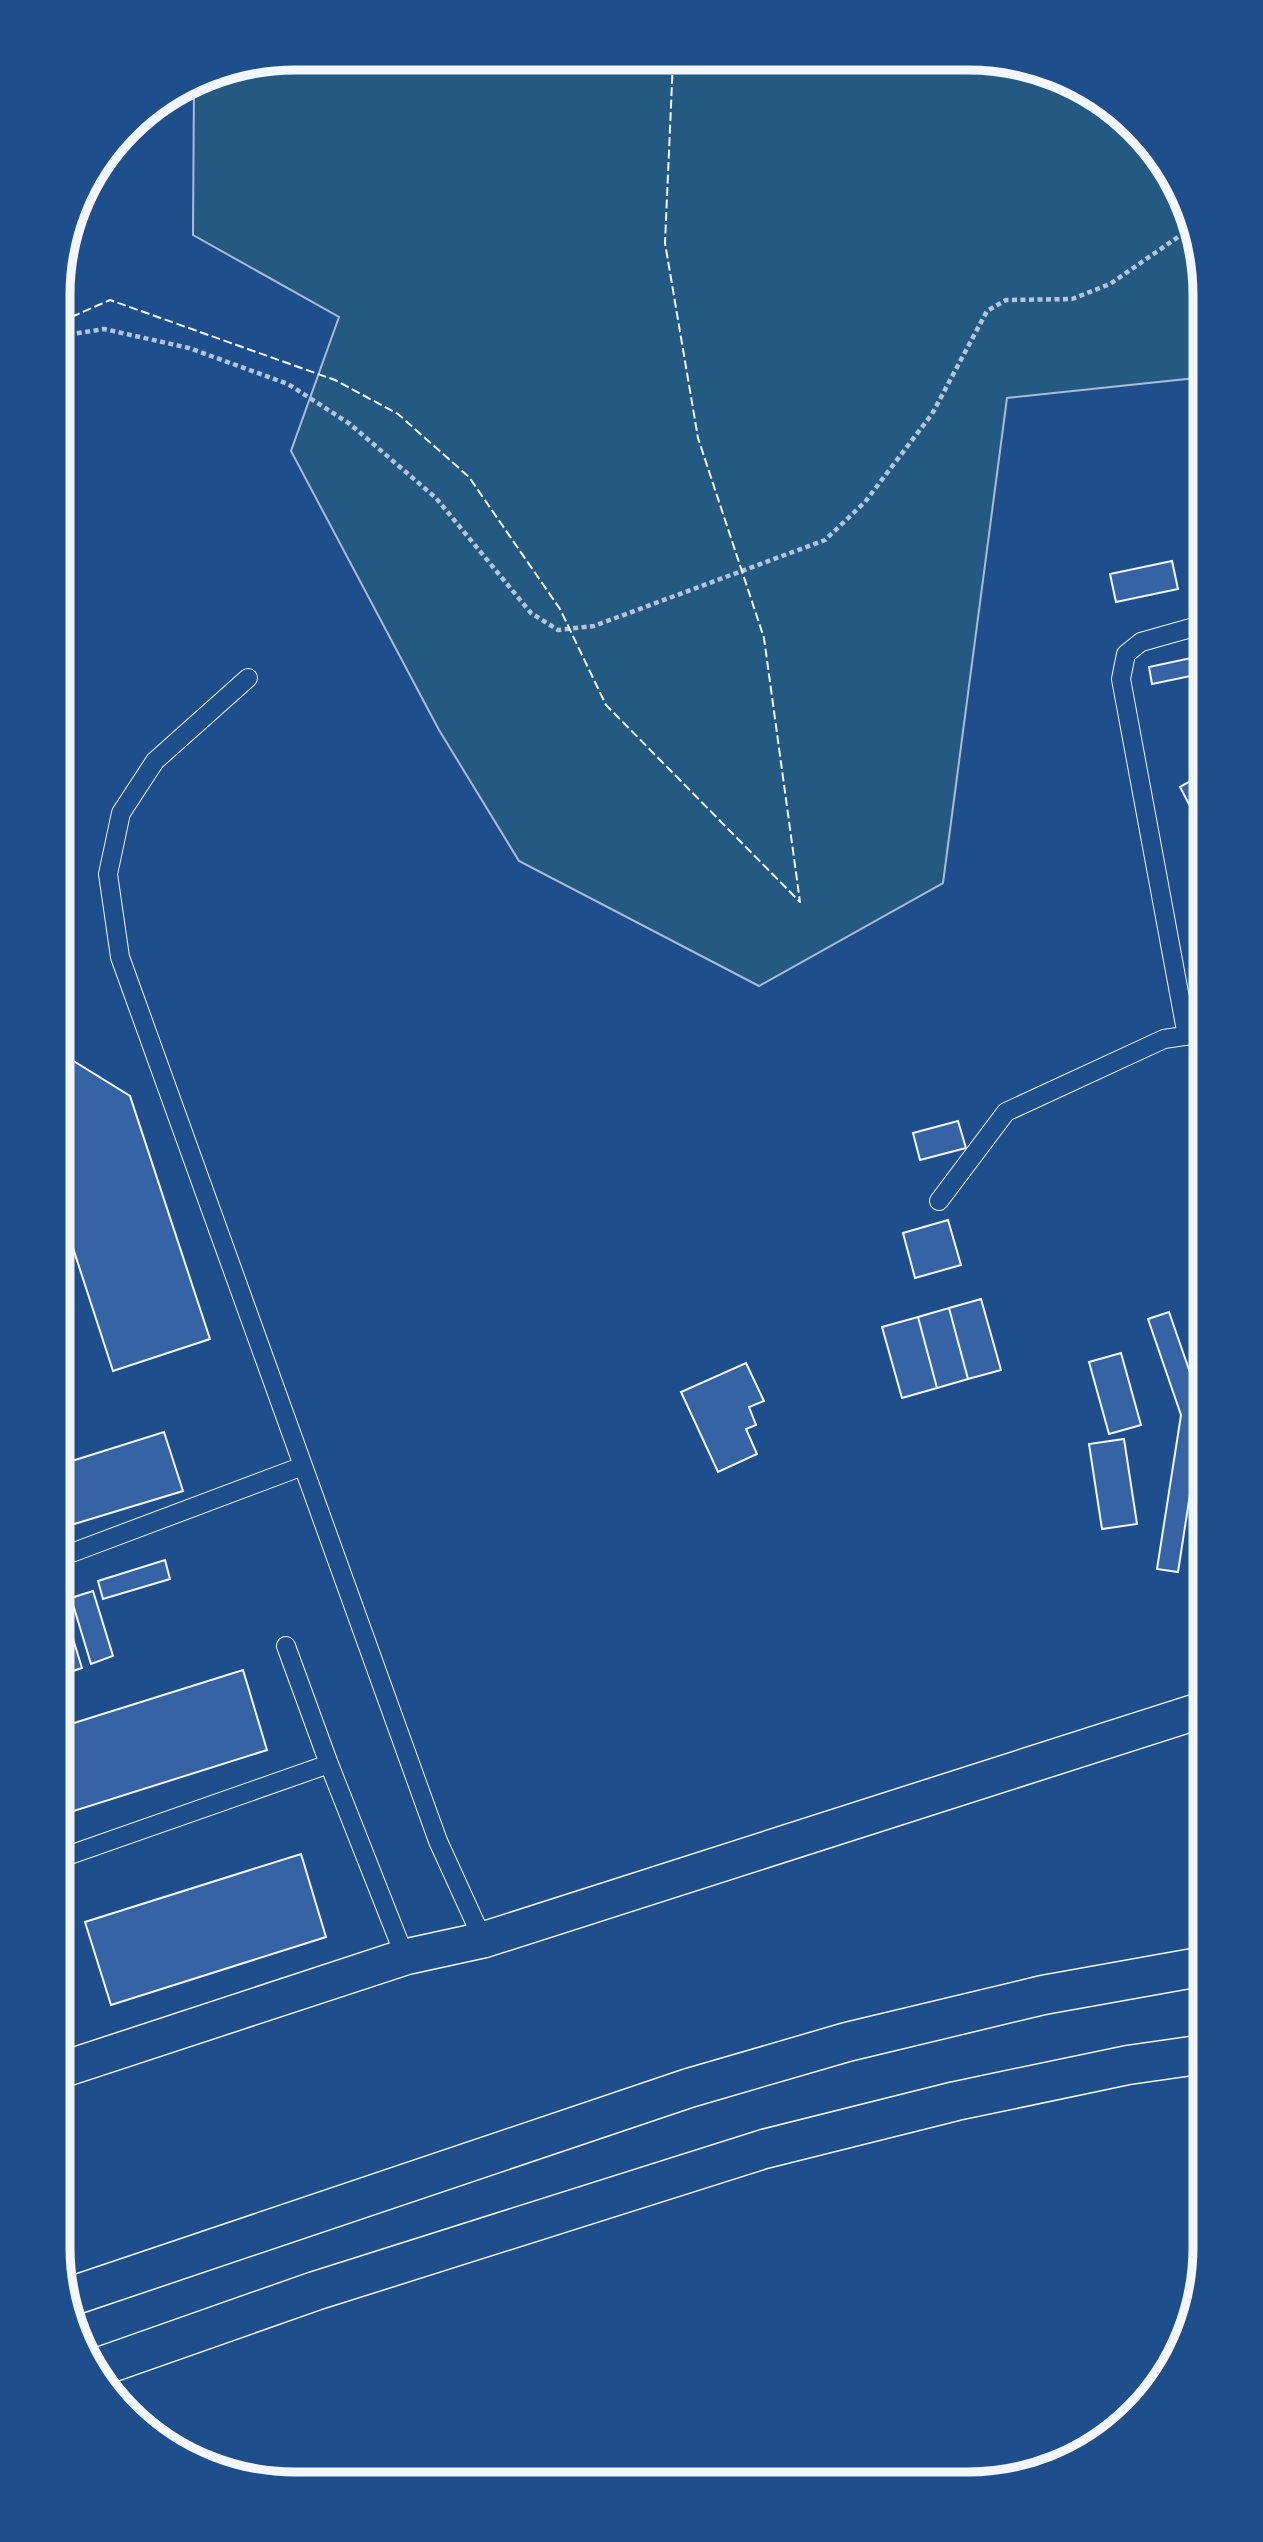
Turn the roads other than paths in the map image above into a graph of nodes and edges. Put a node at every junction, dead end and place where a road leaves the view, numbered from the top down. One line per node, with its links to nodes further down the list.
1 (1193, 627): 4 (lane)
2 (248, 678): 6 (lane)
3 (1193, 1035): 4 (lane)
4 (1186, 1036): 5 (lane)
5 (939, 1201)
6 (303, 1466): 7 (lane); 12 (lane)
7 (70, 1553)
8 (286, 1646): 10 (lane)
9 (1193, 1713): 12 (street)
10 (329, 1763): 11 (lane); 13 (lane)
11 (70, 1855)
12 (483, 1940): 13 (street)
13 (405, 1957): 16 (street)
14 (1193, 1968): 17 (main road)
15 (1193, 2056): 18 (main road)
16 (70, 2067)
17 (75, 2295)
18 (104, 2366)

